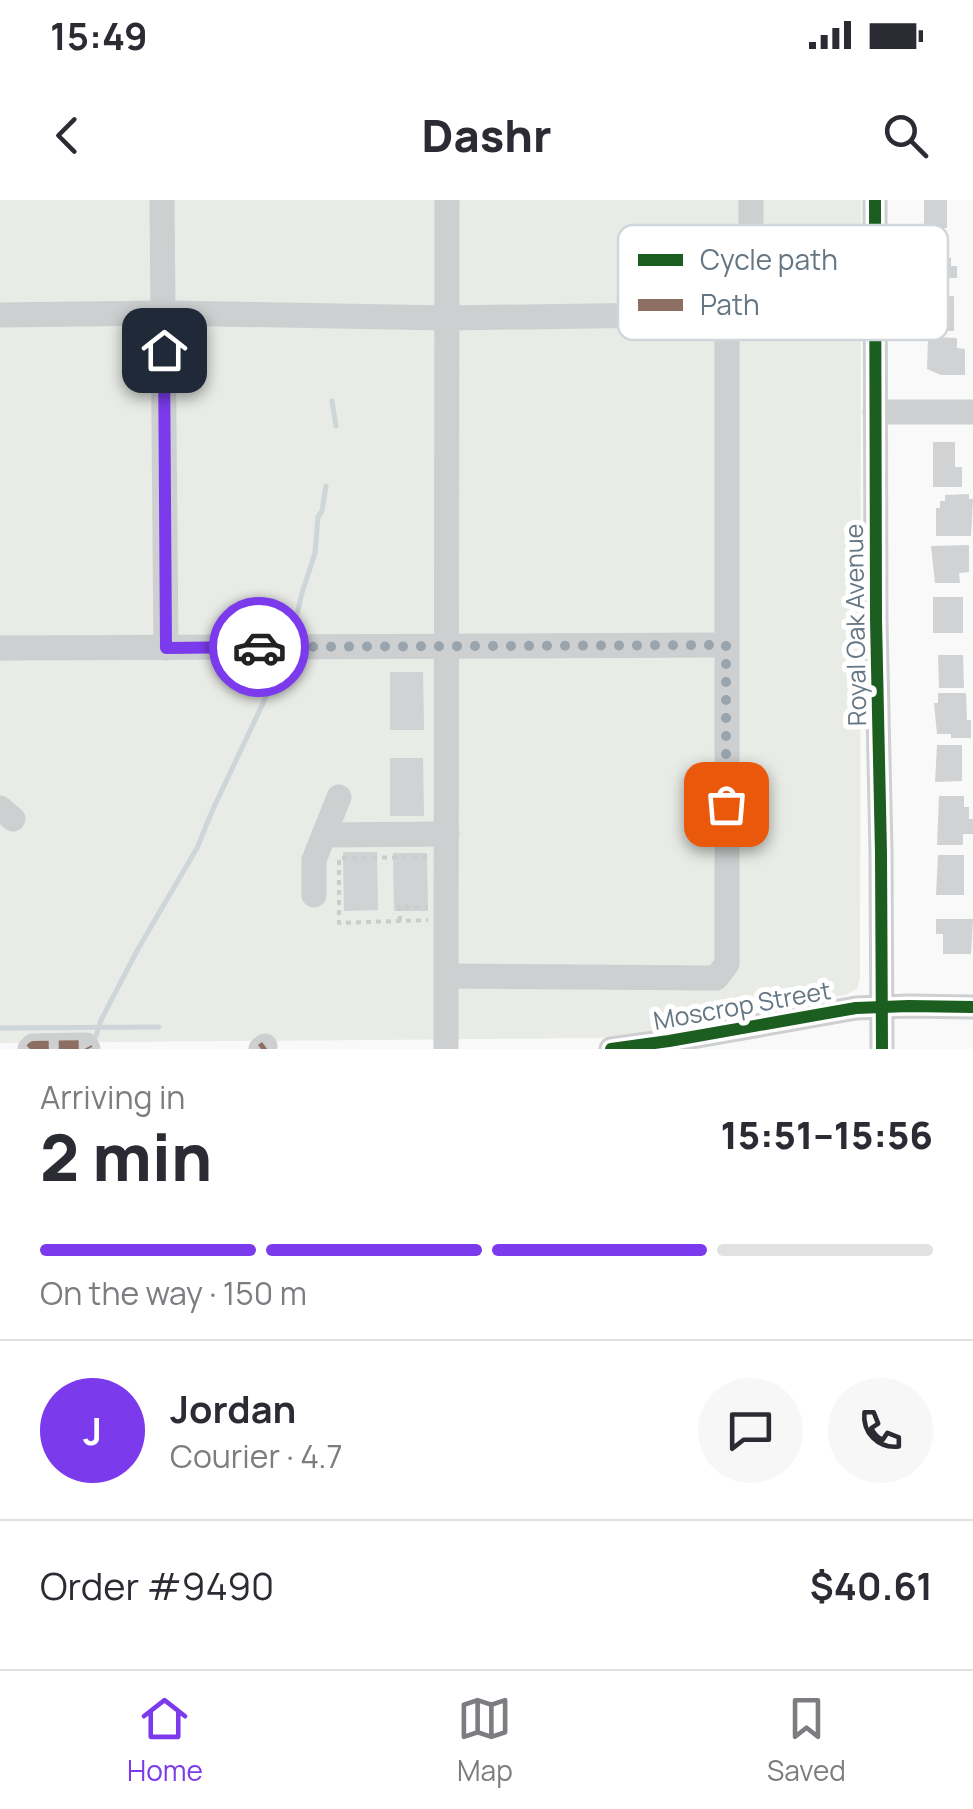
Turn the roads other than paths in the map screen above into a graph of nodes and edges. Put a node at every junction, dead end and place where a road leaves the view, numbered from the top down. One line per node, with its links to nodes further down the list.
1 (162, 200): 3 (street)
2 (447, 200): 6 (street)
3 (164, 313): 4 (street); 6 (street); 14 (street)
4 (0, 315)
5 (618, 316): 6 (street)
6 (447, 318): 12 (street)
7 (727, 340): 11 (street)
8 (875, 340): 9 (street, Royal Oak Avenue)
9 (875, 412): 10 (street); 20 (street, Royal Oak Avenue)
10 (973, 412)
11 (726, 645): 12 (street); 19 (street)
12 (447, 646): 14 (street); 16 (street)
13 (0, 648): 14 (street)
14 (166, 648)
15 (339, 797): 17 (street)
16 (447, 834): 17 (street); 19 (street)
17 (324, 835): 18 (street)
18 (314, 894)
19 (446, 976): 24 (street)
20 (881, 1007): 21 (street, Moscrop Street); 25 (street, Moscrop Street); 26 (street, Royal Oak Avenue)
21 (973, 1007)
22 (30, 1049): 23 (street)
23 (88, 1049)
24 (446, 1049)
25 (611, 1049)
26 (882, 1049)

